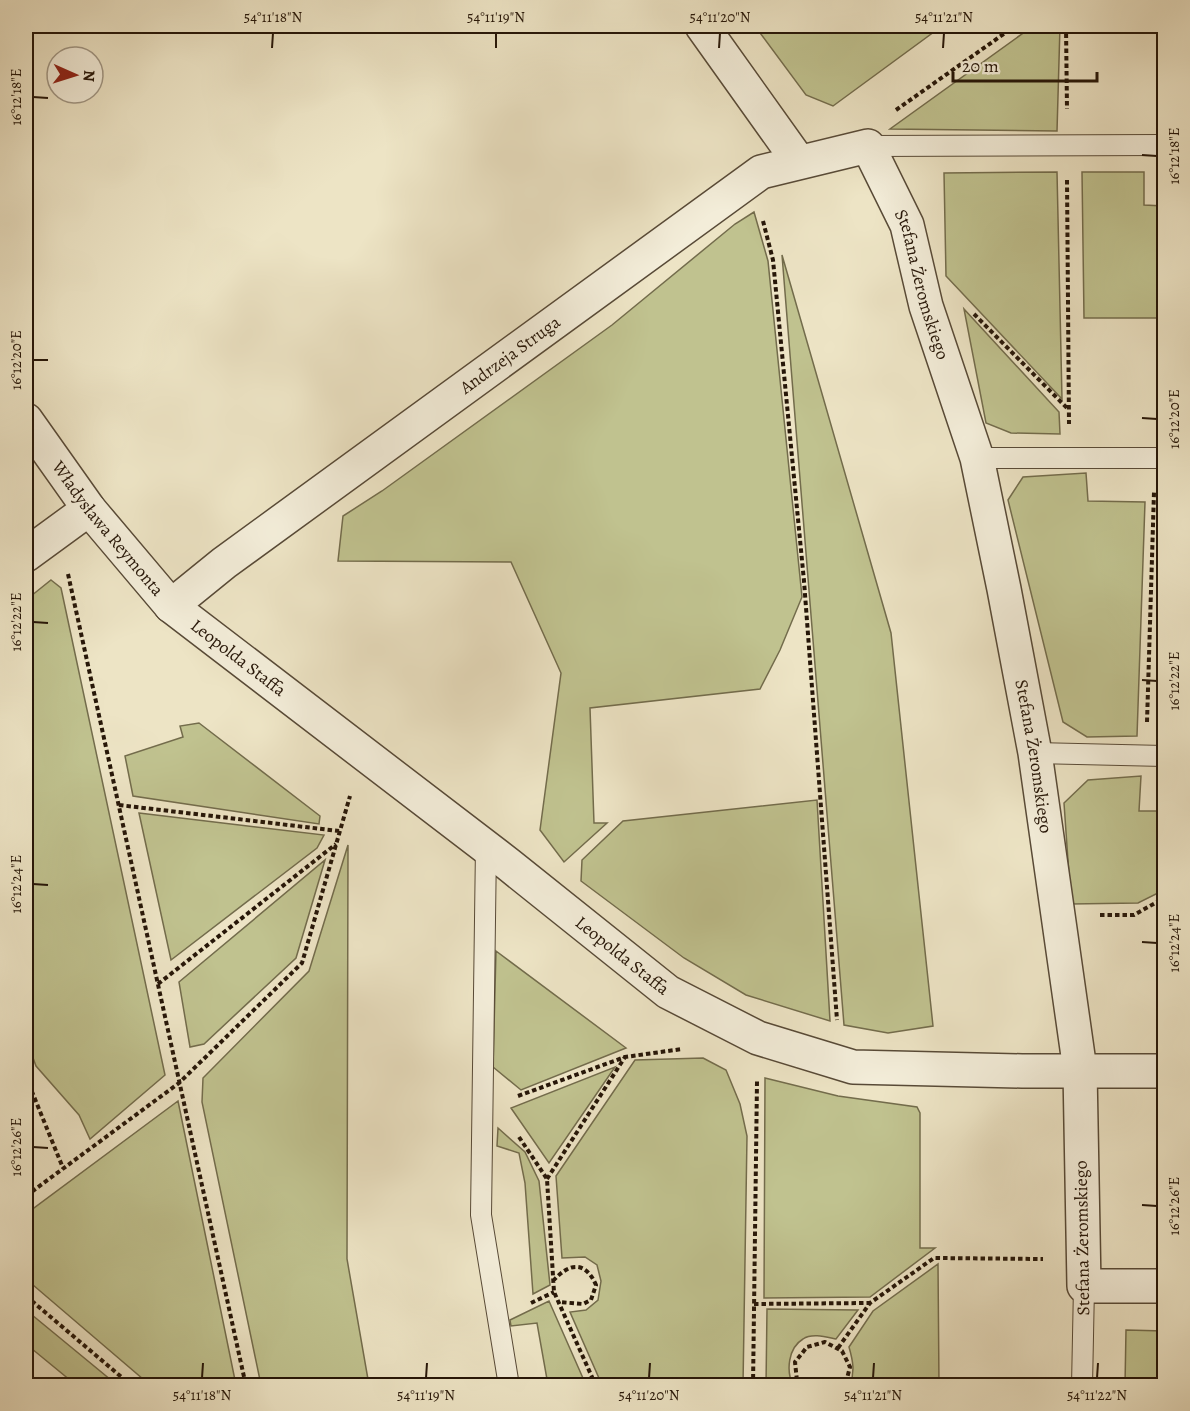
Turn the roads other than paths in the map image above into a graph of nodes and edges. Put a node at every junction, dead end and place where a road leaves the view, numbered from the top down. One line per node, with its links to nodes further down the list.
1 (702, 26): 4 (street)
2 (1164, 145): 3 (lane)
3 (868, 146): 4 (street, Andrzeja Struga); 6 (street, Stefana Żeromskiego)
4 (800, 162): 10 (street, Andrzeja Struga)
5 (26, 420): 8 (street, Władysława Reymonta)
6 (977, 458): 7 (lane); 11 (street, Stefana Żeromskiego)
7 (1160, 458)
8 (89, 509): 9 (street); 10 (street, Władysława Reymonta)
9 (26, 555)
10 (171, 606): 13 (street, Leopolda Staffa)
11 (1035, 753): 12 (lane); 14 (street, Stefana Żeromskiego)
12 (1155, 756)
13 (486, 846): 14 (street, Leopolda Staffa); 18 (lane)
14 (1080, 1070): 15 (street, Leopolda Staffa); 16 (street, Stefana Żeromskiego)
15 (1164, 1071)
16 (1084, 1273): 17 (street); 19 (lane, Stefana Żeromskiego)
17 (1164, 1286)
18 (509, 1386)
19 (1082, 1386)

